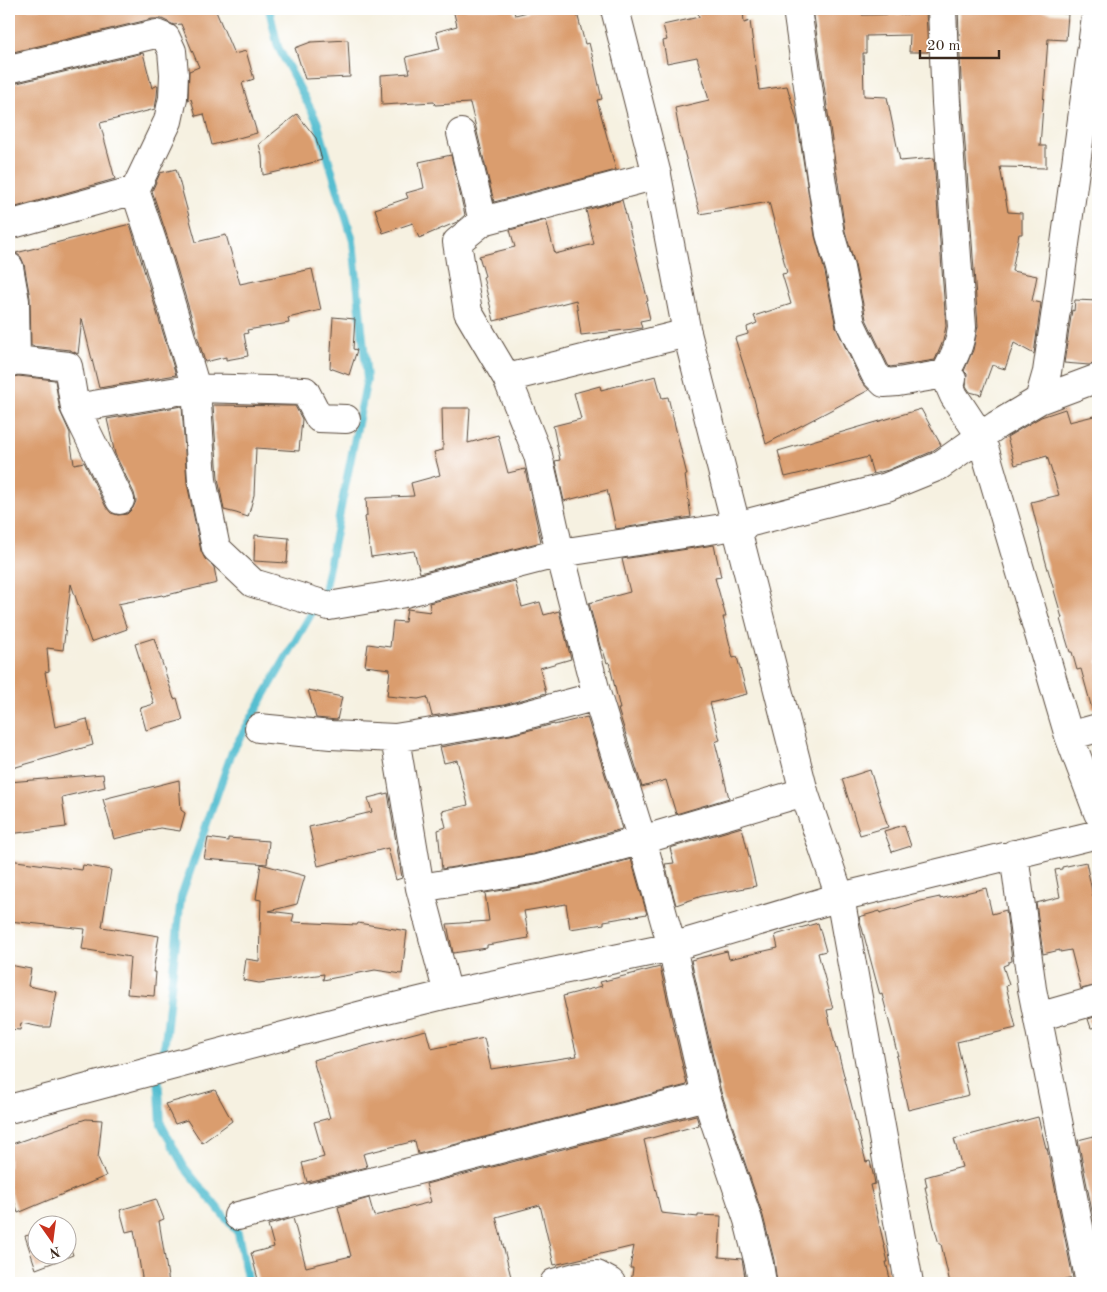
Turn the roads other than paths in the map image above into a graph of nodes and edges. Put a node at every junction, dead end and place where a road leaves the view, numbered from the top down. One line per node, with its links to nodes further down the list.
1 (615, 9): 7 (street)
2 (797, 9): 14 (street)
3 (942, 9): 14 (street)
4 (1097, 9): 18 (street)
5 (9, 69): 8 (street)
6 (461, 133): 9 (street)
7 (657, 175): 9 (street); 12 (street)
8 (135, 190): 10 (street); 17 (street)
9 (483, 221): 15 (street)
10 (9, 225)
11 (9, 267): 13 (street)
12 (687, 333): 15 (street); 23 (street)
13 (12, 362): 19 (street)
14 (945, 374): 21 (street)
15 (507, 378): 24 (street)
16 (1098, 378): 18 (street)
17 (196, 388): 19 (street); 20 (street); 24 (street)
18 (1039, 400): 21 (street)
19 (75, 408): 22 (street)
20 (346, 419)
21 (981, 437): 23 (street); 28 (street)
22 (120, 500)
23 (736, 526): 24 (street); 30 (street)
24 (560, 553): 25 (street)
25 (597, 696): 29 (street); 33 (street)
26 (259, 728): 29 (street)
27 (1098, 728): 28 (street)
28 (1068, 736): 31 (street)
29 (395, 738): 35 (street)
30 (804, 792): 33 (street); 36 (street)
31 (1098, 813)
32 (1098, 834): 34 (street)
33 (642, 840): 35 (street); 37 (street)
34 (1014, 854): 36 (street); 40 (street)
35 (420, 888): 38 (street)
36 (840, 897): 37 (street); 48 (street)
37 (672, 948): 38 (street); 42 (street)
38 (448, 994): 43 (street)
39 (1098, 1000): 40 (street)
40 (1049, 1014): 41 (street); 49 (street)
41 (1098, 1020)
42 (706, 1096): 44 (street); 47 (street)
43 (9, 1109)
44 (238, 1216)
45 (554, 1283): 46 (street)
46 (611, 1283)
47 (762, 1283)
48 (910, 1283)
49 (1090, 1283)

